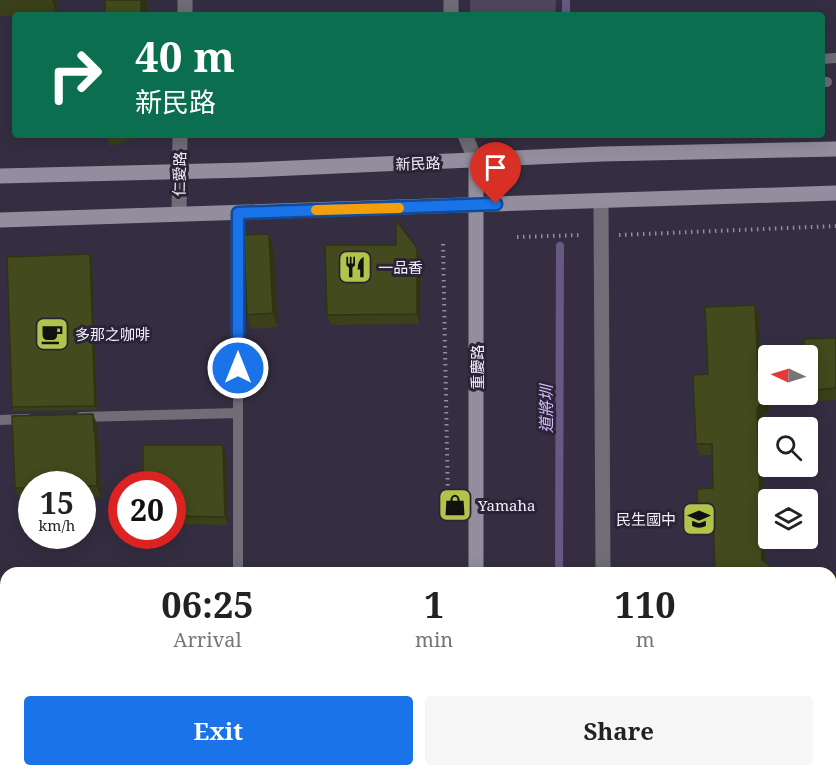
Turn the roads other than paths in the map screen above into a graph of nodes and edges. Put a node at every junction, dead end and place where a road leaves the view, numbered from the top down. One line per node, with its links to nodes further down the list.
1 (180, 138): 5 (street, 仁愛路)
2 (466, 138): 4 (street)
3 (836, 149): 4 (street, 新民路)
4 (476, 161): 5 (street, 新民路); 9 (street, 重慶路)
5 (178, 171): 6 (street, 新民路); 10 (street, 仁愛路)
6 (0, 176)
7 (836, 193): 8 (street)
8 (601, 201): 9 (street); 19 (street)
9 (476, 205): 11 (street); 18 (street, 重慶路)
10 (179, 213): 11 (street); 12 (street)
11 (238, 213): 13 (lane)
12 (0, 220)
13 (238, 413): 14 (lane); 17 (lane)
14 (71, 418)
15 (36, 419): 16 (lane)
16 (0, 420)
17 (238, 567)
18 (476, 567)
19 (603, 567)

